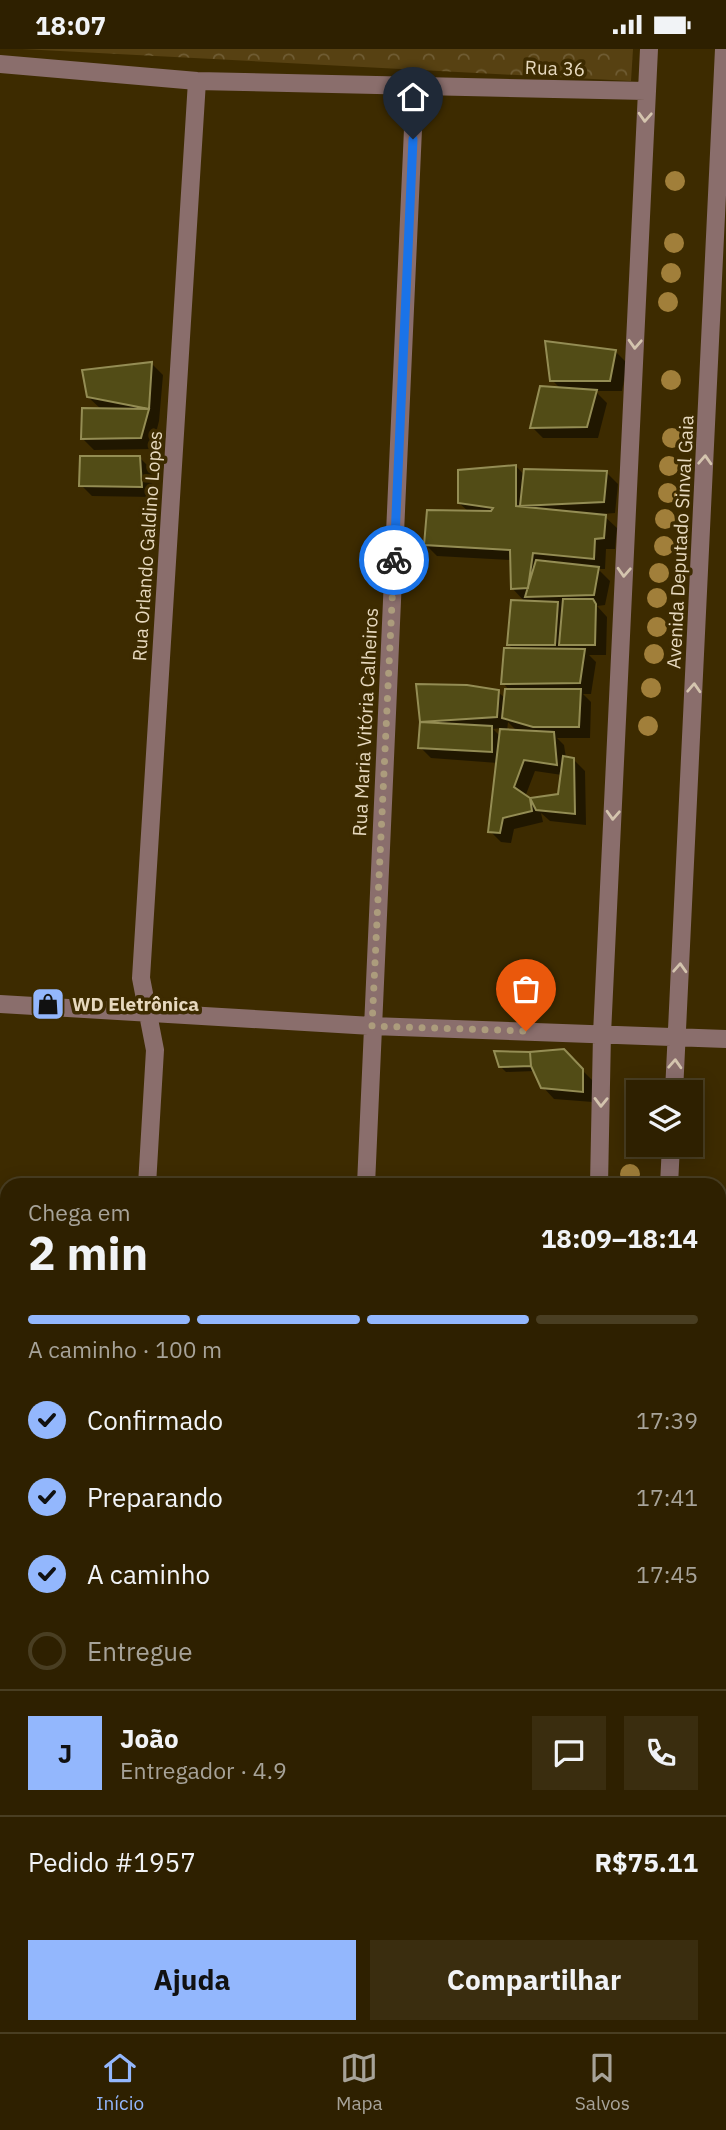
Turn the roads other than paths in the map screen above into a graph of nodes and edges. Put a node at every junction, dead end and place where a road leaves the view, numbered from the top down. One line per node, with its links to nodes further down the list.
1 (649, 49): 6 (street)
2 (724, 49): 7 (street, Avenida Deputado Sinval Gaia)
3 (0, 64): 4 (street, Rua 36)
4 (197, 81): 5 (street, Rua 36); 9 (street, Rua Orlando Galdino Lopes)
5 (415, 84): 6 (street, Rua 36); 10 (street, Rua Maria Vitória Calheiros)
6 (646, 91): 11 (street, one-way to 11)
7 (724, 101): 12 (street, Avenida Deputado Sinval Gaia, one-way to 7)
8 (0, 1005): 9 (street)
9 (148, 1014): 10 (street); 16 (street, Rua Orlando Galdino Lopes)
10 (372, 1026): 11 (street); 17 (street, Rua Maria Vitória Calheiros)
11 (602, 1034): 12 (street); 18 (street, one-way to 18)
12 (677, 1037): 13 (street); 14 (street, Avenida Deputado Sinval Gaia, one-way to 12)
13 (726, 1039)
14 (675, 1080)
15 (670, 1157): 19 (street)
16 (147, 1178)
17 (366, 1178)
18 (599, 1178)
19 (669, 1178)

